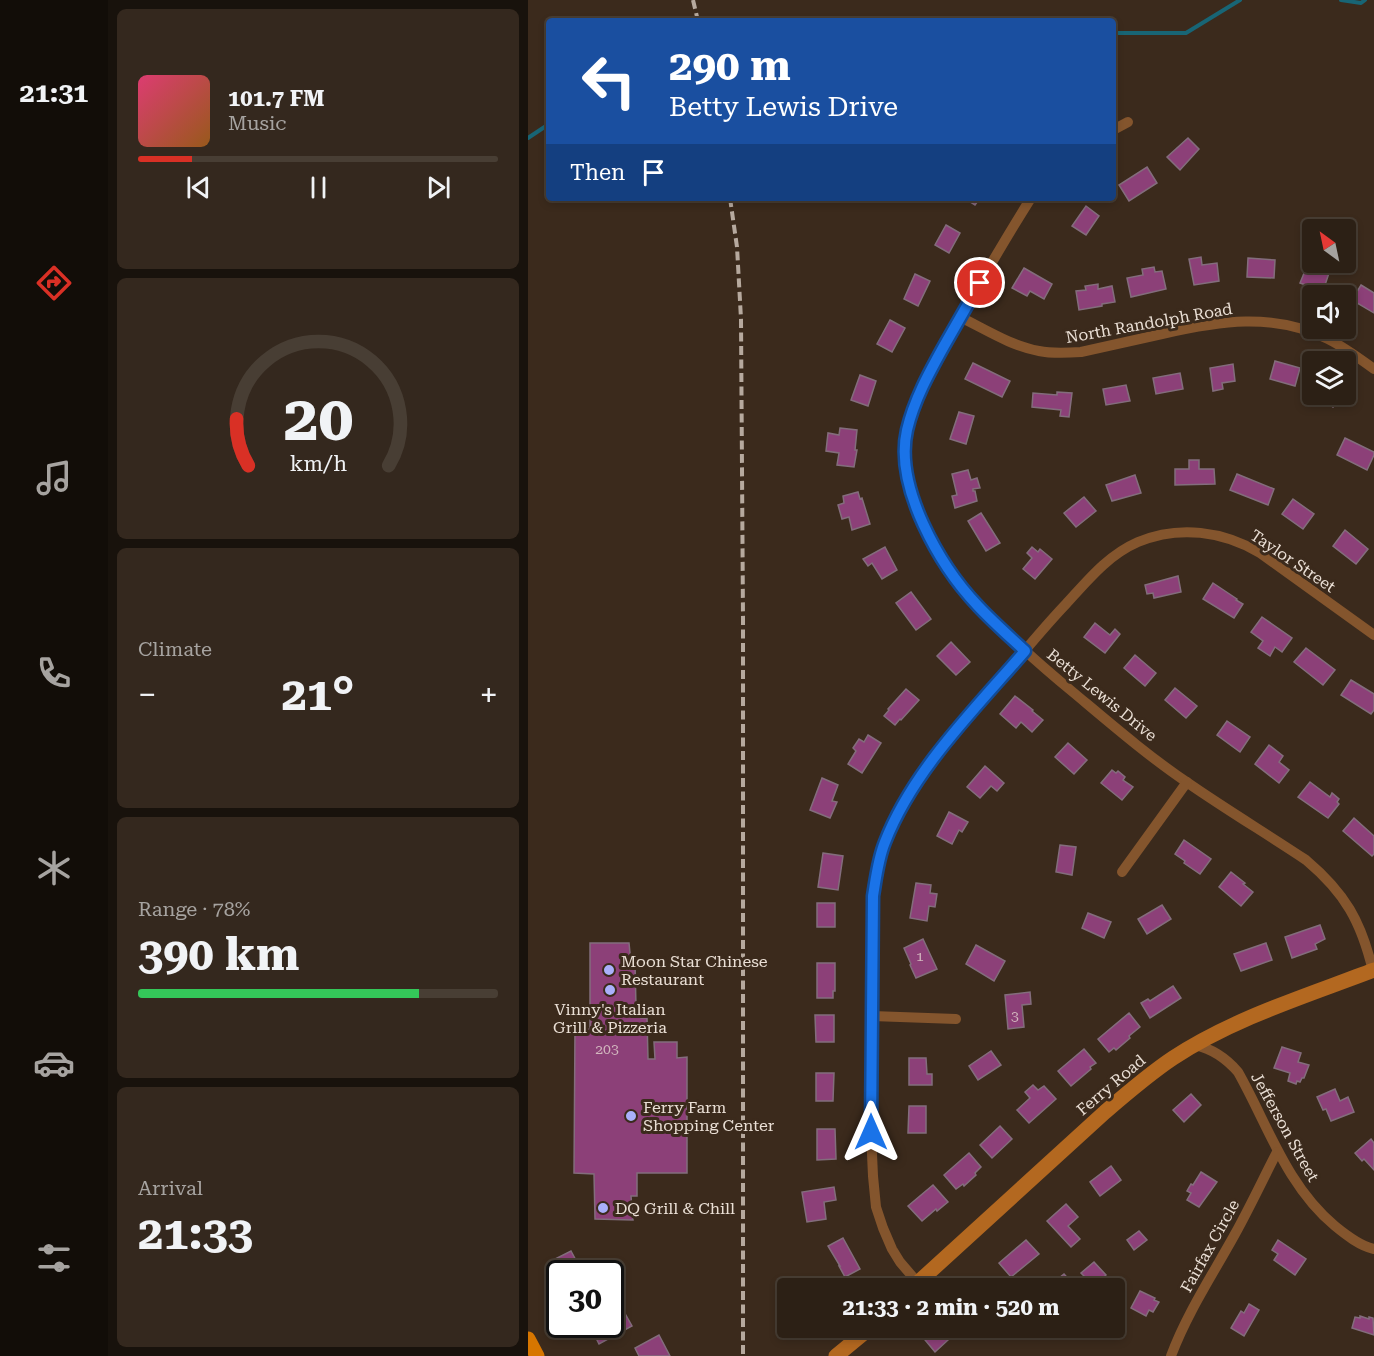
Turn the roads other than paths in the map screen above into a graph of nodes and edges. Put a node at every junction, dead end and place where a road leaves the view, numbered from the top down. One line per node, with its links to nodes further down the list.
1 (1128, 122): 2 (street)
2 (1116, 128)
3 (1029, 201): 4 (street, Betty Lewis Drive)
4 (960, 317): 5 (street, North Randolph Road); 7 (street, Betty Lewis Drive)
5 (1374, 369)
6 (1374, 635): 7 (street, Taylor Street)
7 (1025, 651): 8 (street, Betty Lewis Drive); 11 (street, Taylor Street)
8 (1187, 782): 9 (street); 10 (street, Betty Lewis Drive)
9 (1122, 872)
10 (1374, 970): 13 (main road, Ferry Road)
11 (872, 1016): 12 (street); 16 (street, Taylor Street)
12 (956, 1019)
13 (1195, 1045): 14 (street, Jefferson Street); 17 (main road, Ferry Road)
14 (1277, 1152): 15 (street, Jefferson Street); 22 (street, Fairfax Circle)
15 (1374, 1249)
16 (910, 1278)
17 (924, 1278)
18 (858, 1338): 21 (main road)
19 (528, 1339): 20 (main road)
20 (537, 1356)
21 (836, 1356)
22 (1171, 1356)

